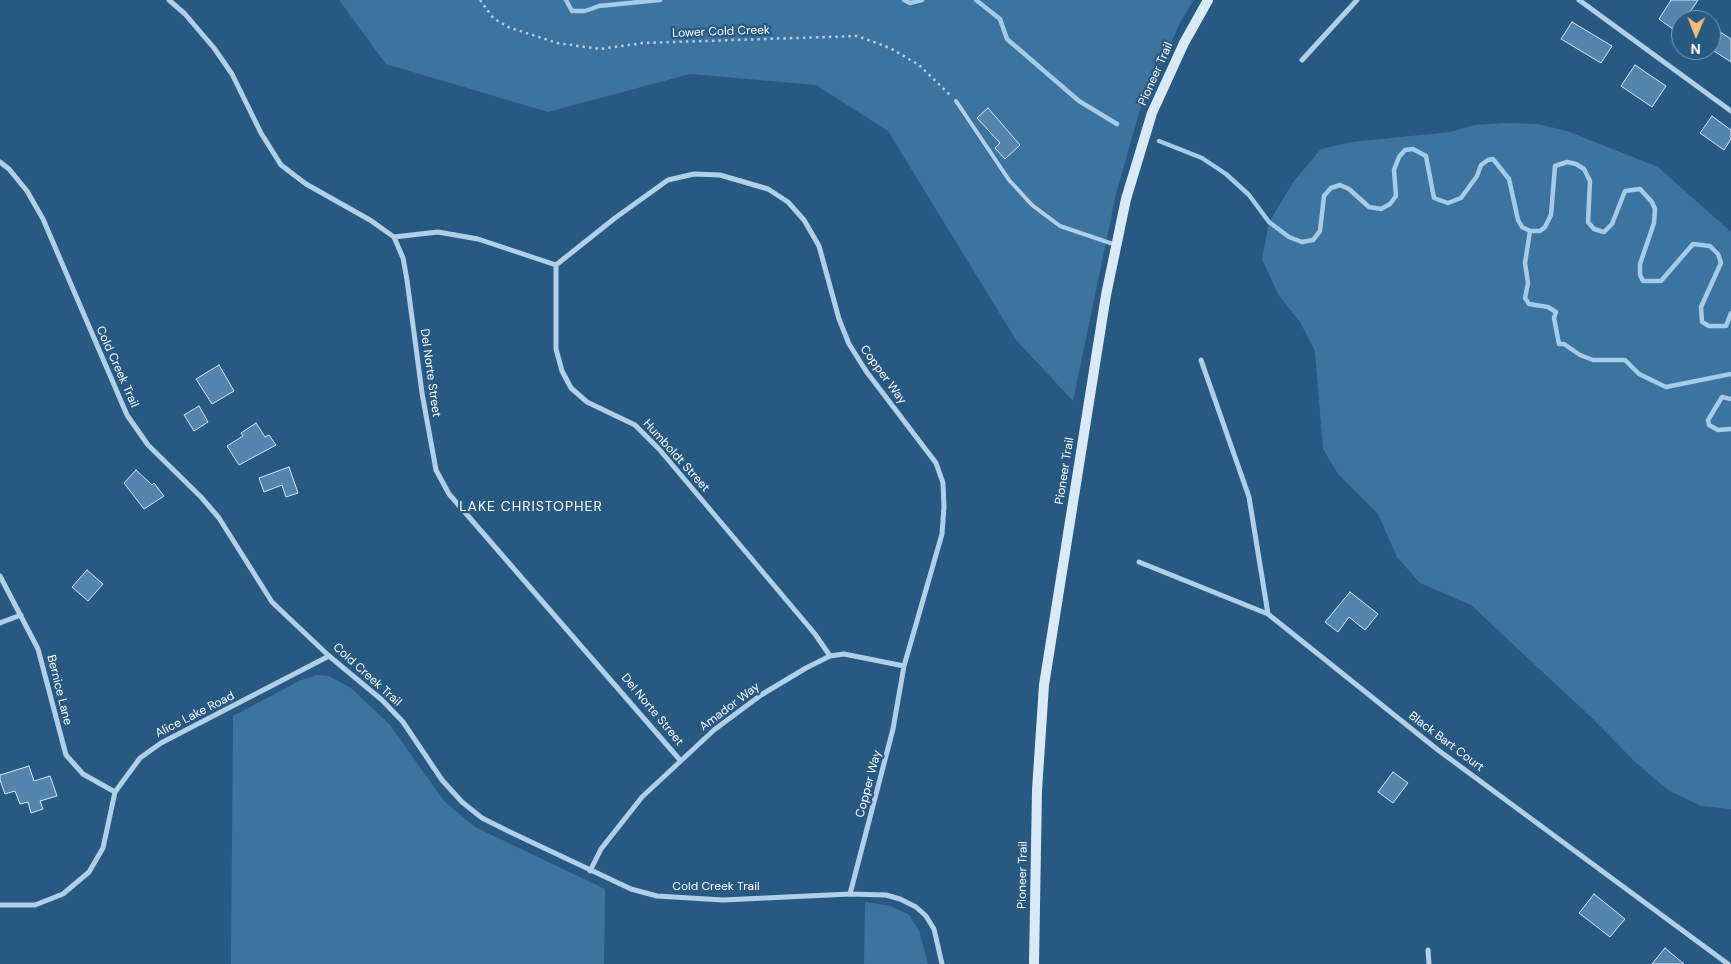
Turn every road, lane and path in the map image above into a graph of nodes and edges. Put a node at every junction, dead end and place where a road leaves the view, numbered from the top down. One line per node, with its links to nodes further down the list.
1 (169, 0): 10 (street)
2 (480, 0): 7 (path, Lower Cold Creek)
3 (1208, 0): 11 (main road, Pioneer Trail)
4 (1357, 0): 6 (street)
5 (1580, 0): 8 (street)
6 (1302, 60)
7 (956, 101): 11 (lane)
8 (1731, 111)
9 (0, 162): 19 (street, Cold Creek Trail)
10 (394, 237): 12 (street); 22 (street, Del Norte Street)
11 (1116, 245): 29 (main road, Pioneer Trail)
12 (556, 265): 20 (street, Humboldt Street); 21 (street, Copper Way)
13 (1201, 360): 16 (street)
14 (1139, 562): 16 (street, Black Bart Court)
15 (0, 576): 17 (street, Bernice Lane)
16 (1268, 614): 31 (street, Black Bart Court)
17 (22, 615): 18 (street); 23 (street, Bernice Lane)
18 (0, 623)
19 (330, 656): 23 (street, Alice Lake Road); 24 (street, Cold Creek Trail)
20 (830, 656): 21 (street, Amador Way); 22 (street, Amador Way)
21 (904, 666): 25 (street, Copper Way)
22 (680, 760): 24 (street, Amador Way)
23 (115, 792): 26 (street, Alice Lake Road)
24 (590, 871): 25 (street, Cold Creek Trail)
25 (850, 894): 28 (street, Cold Creek Trail)
26 (0, 905)
27 (1428, 950): 30 (street)
28 (942, 964)
29 (1034, 964)
30 (1429, 964)
31 (1728, 964)

